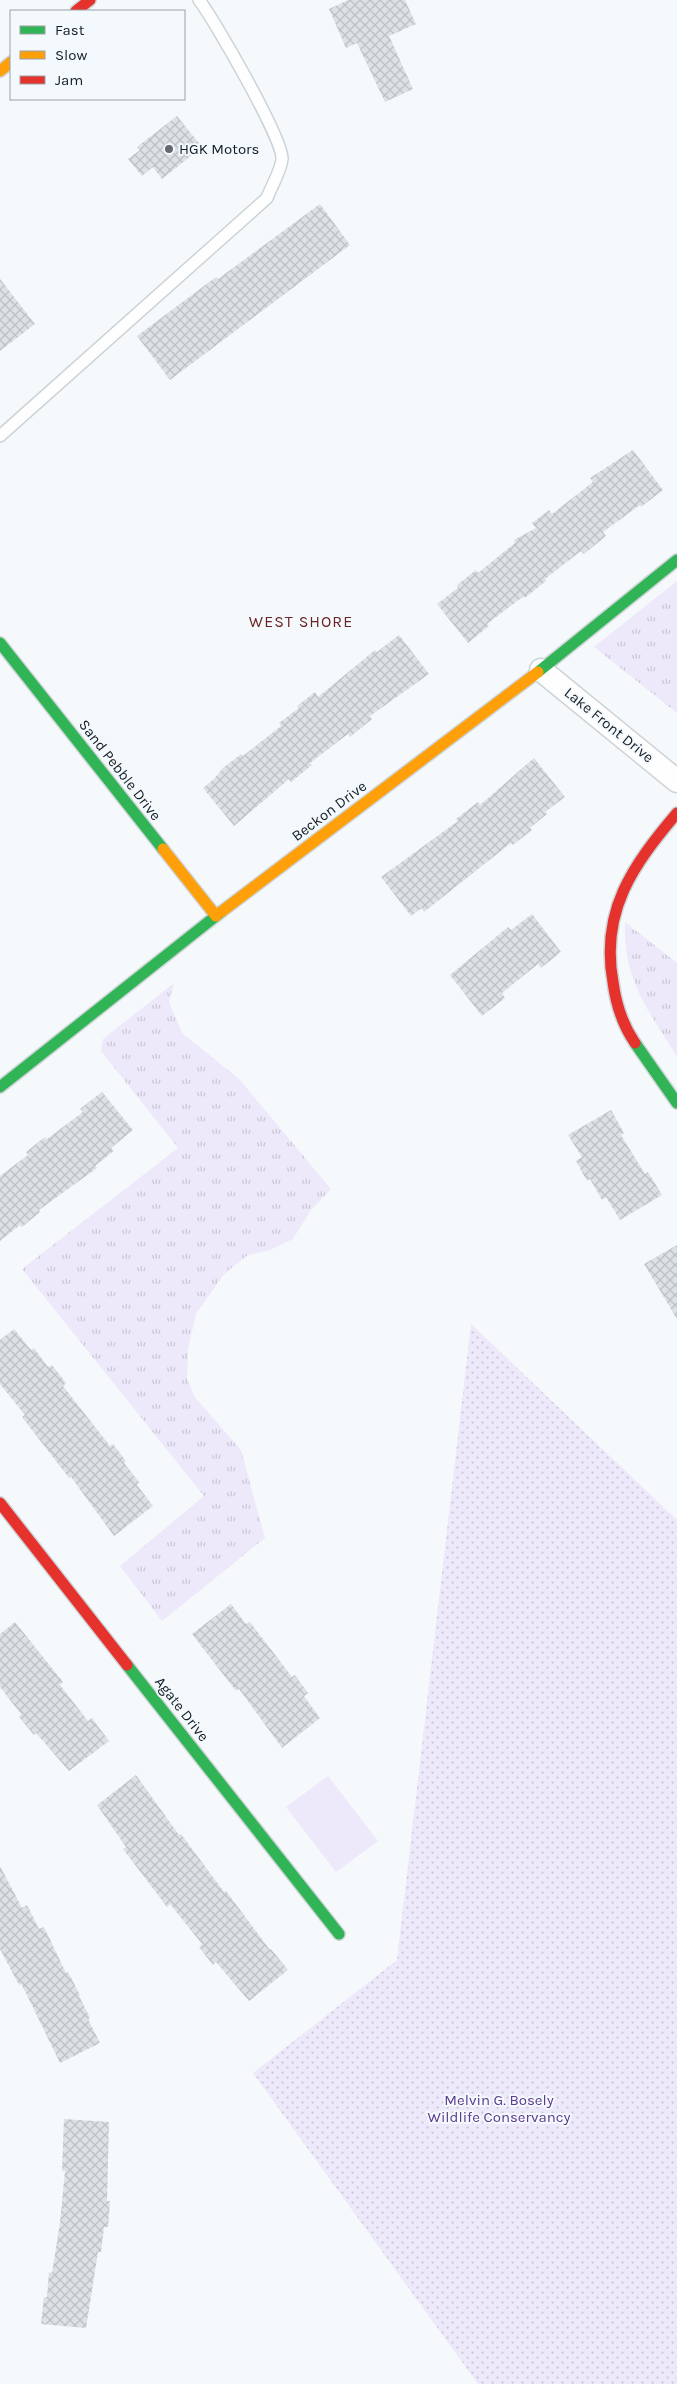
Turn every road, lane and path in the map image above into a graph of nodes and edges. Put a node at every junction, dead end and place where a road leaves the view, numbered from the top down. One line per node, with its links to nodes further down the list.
1 (90, 0): 3 (main road)
2 (199, 0): 6 (lane)
3 (77, 10)
4 (10, 63): 5 (main road)
5 (0, 71)
6 (0, 436)
7 (677, 560): 9 (main road, Beckon Drive)
8 (0, 643): 12 (main road, Sand Pebble Drive)
9 (541, 670): 10 (street, Lake Front Drive); 12 (main road, Beckon Drive)
10 (677, 781)
11 (677, 813): 14 (main road)
12 (216, 916): 13 (main road, Beckon Drive)
13 (0, 1087)
14 (677, 1103)
15 (0, 1503): 16 (main road, Agate Drive)
16 (339, 1934)

